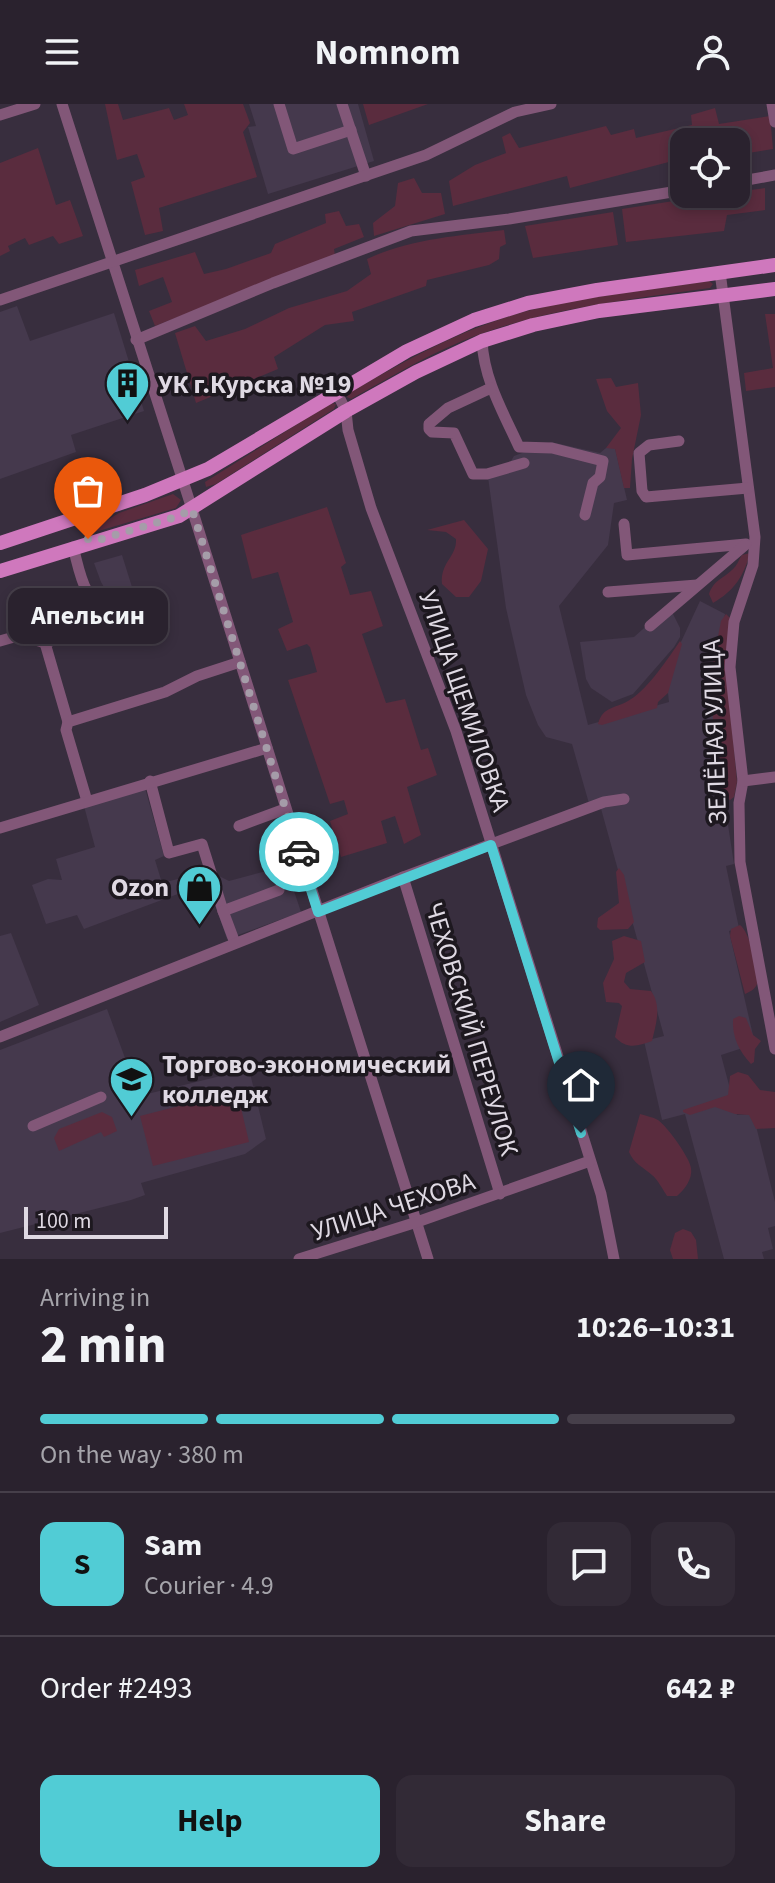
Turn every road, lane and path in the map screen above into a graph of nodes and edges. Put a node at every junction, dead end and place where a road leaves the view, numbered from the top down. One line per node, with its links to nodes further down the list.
1 (35, 104): 7 (street)
2 (62, 104): 14 (street)
3 (279, 104): 9 (street)
4 (342, 104): 9 (street)
5 (551, 104): 11 (street)
6 (772, 104): 8 (street)
7 (0, 115)
8 (775, 122)
9 (351, 130): 11 (street)
10 (775, 175): 12 (street)
11 (366, 176): 14 (street)
12 (750, 179)
13 (670, 192): 20 (street)
14 (112, 262): 19 (street); 20 (street)
15 (775, 265): 16 (main road)
16 (720, 272): 18 (street, ЗЕЛЁНАЯ УЛИЦА); 23 (main road)
17 (775, 289): 18 (main road)
18 (722, 295): 21 (main road); 28 (street, ЗЕЛЁНАЯ УЛИЦА)
19 (0, 300)
20 (136, 340): 27 (street)
21 (482, 341): 22 (street); 24 (main road)
22 (491, 388): 26 (street); 31 (street)
23 (336, 391): 24 (street, УЛИЦА ЩЕМИЛОВКА); 27 (main road)
24 (346, 411): 29 (main road); 55 (street, УЛИЦА ЩЕМИЛОВКА)
25 (679, 441): 28 (street)
26 (524, 463)
27 (182, 481): 29 (street); 30 (main road)
28 (748, 488): 34 (street, ЗЕЛЁНАЯ УЛИЦА)
29 (192, 509): 35 (main road); 44 (street)
30 (90, 514): 32 (main road); 35 (main road)
31 (585, 515)
32 (63, 523): 36 (main road); 37 (main road)
33 (624, 524): 34 (street)
34 (750, 540): 39 (street); 49 (street, ЗЕЛЁНАЯ УЛИЦА)
35 (95, 541): 37 (main road)
36 (0, 543)
37 (72, 548): 38 (main road); 43 (street)
38 (0, 571)
39 (698, 585): 40 (street); 41 (street)
40 (608, 592)
41 (650, 626)
42 (0, 641): 43 (street)
43 (45, 643): 45 (street)
44 (240, 662): 45 (street); 46 (street)
45 (68, 722): 51 (street)
46 (267, 748): 48 (street); 52 (street)
47 (775, 777): 49 (street)
48 (150, 781): 51 (street); 58 (street)
49 (743, 781): 62 (street, ЗЕЛЁНАЯ УЛИЦА)
50 (624, 799): 55 (street)
51 (87, 801): 54 (street)
52 (285, 809): 53 (street); 59 (street)
53 (239, 826)
54 (0, 828)
55 (491, 845): 56 (street); 65 (street, УЛИЦА ЩЕМИЛОВКА)
56 (403, 877): 59 (street); 66 (street, ЧЕХОВСКИЙ ПЕРЕУЛОК)
57 (279, 890): 58 (street)
58 (223, 911): 60 (street)
59 (318, 912): 60 (street); 67 (street)
60 (235, 943): 61 (street)
61 (0, 1037)
62 (775, 1049)
63 (101, 1097): 64 (street)
64 (33, 1126)
65 (590, 1161): 66 (street, УЛИЦА ЧЕХОВА); 70 (street, УЛИЦА ЩЕМИЛОВКА)
66 (500, 1194): 67 (street, УЛИЦА ЧЕХОВА)
67 (417, 1222): 68 (street, УЛИЦА ЧЕХОВА); 69 (street)
68 (299, 1259)
69 (428, 1259)
70 (614, 1259)

